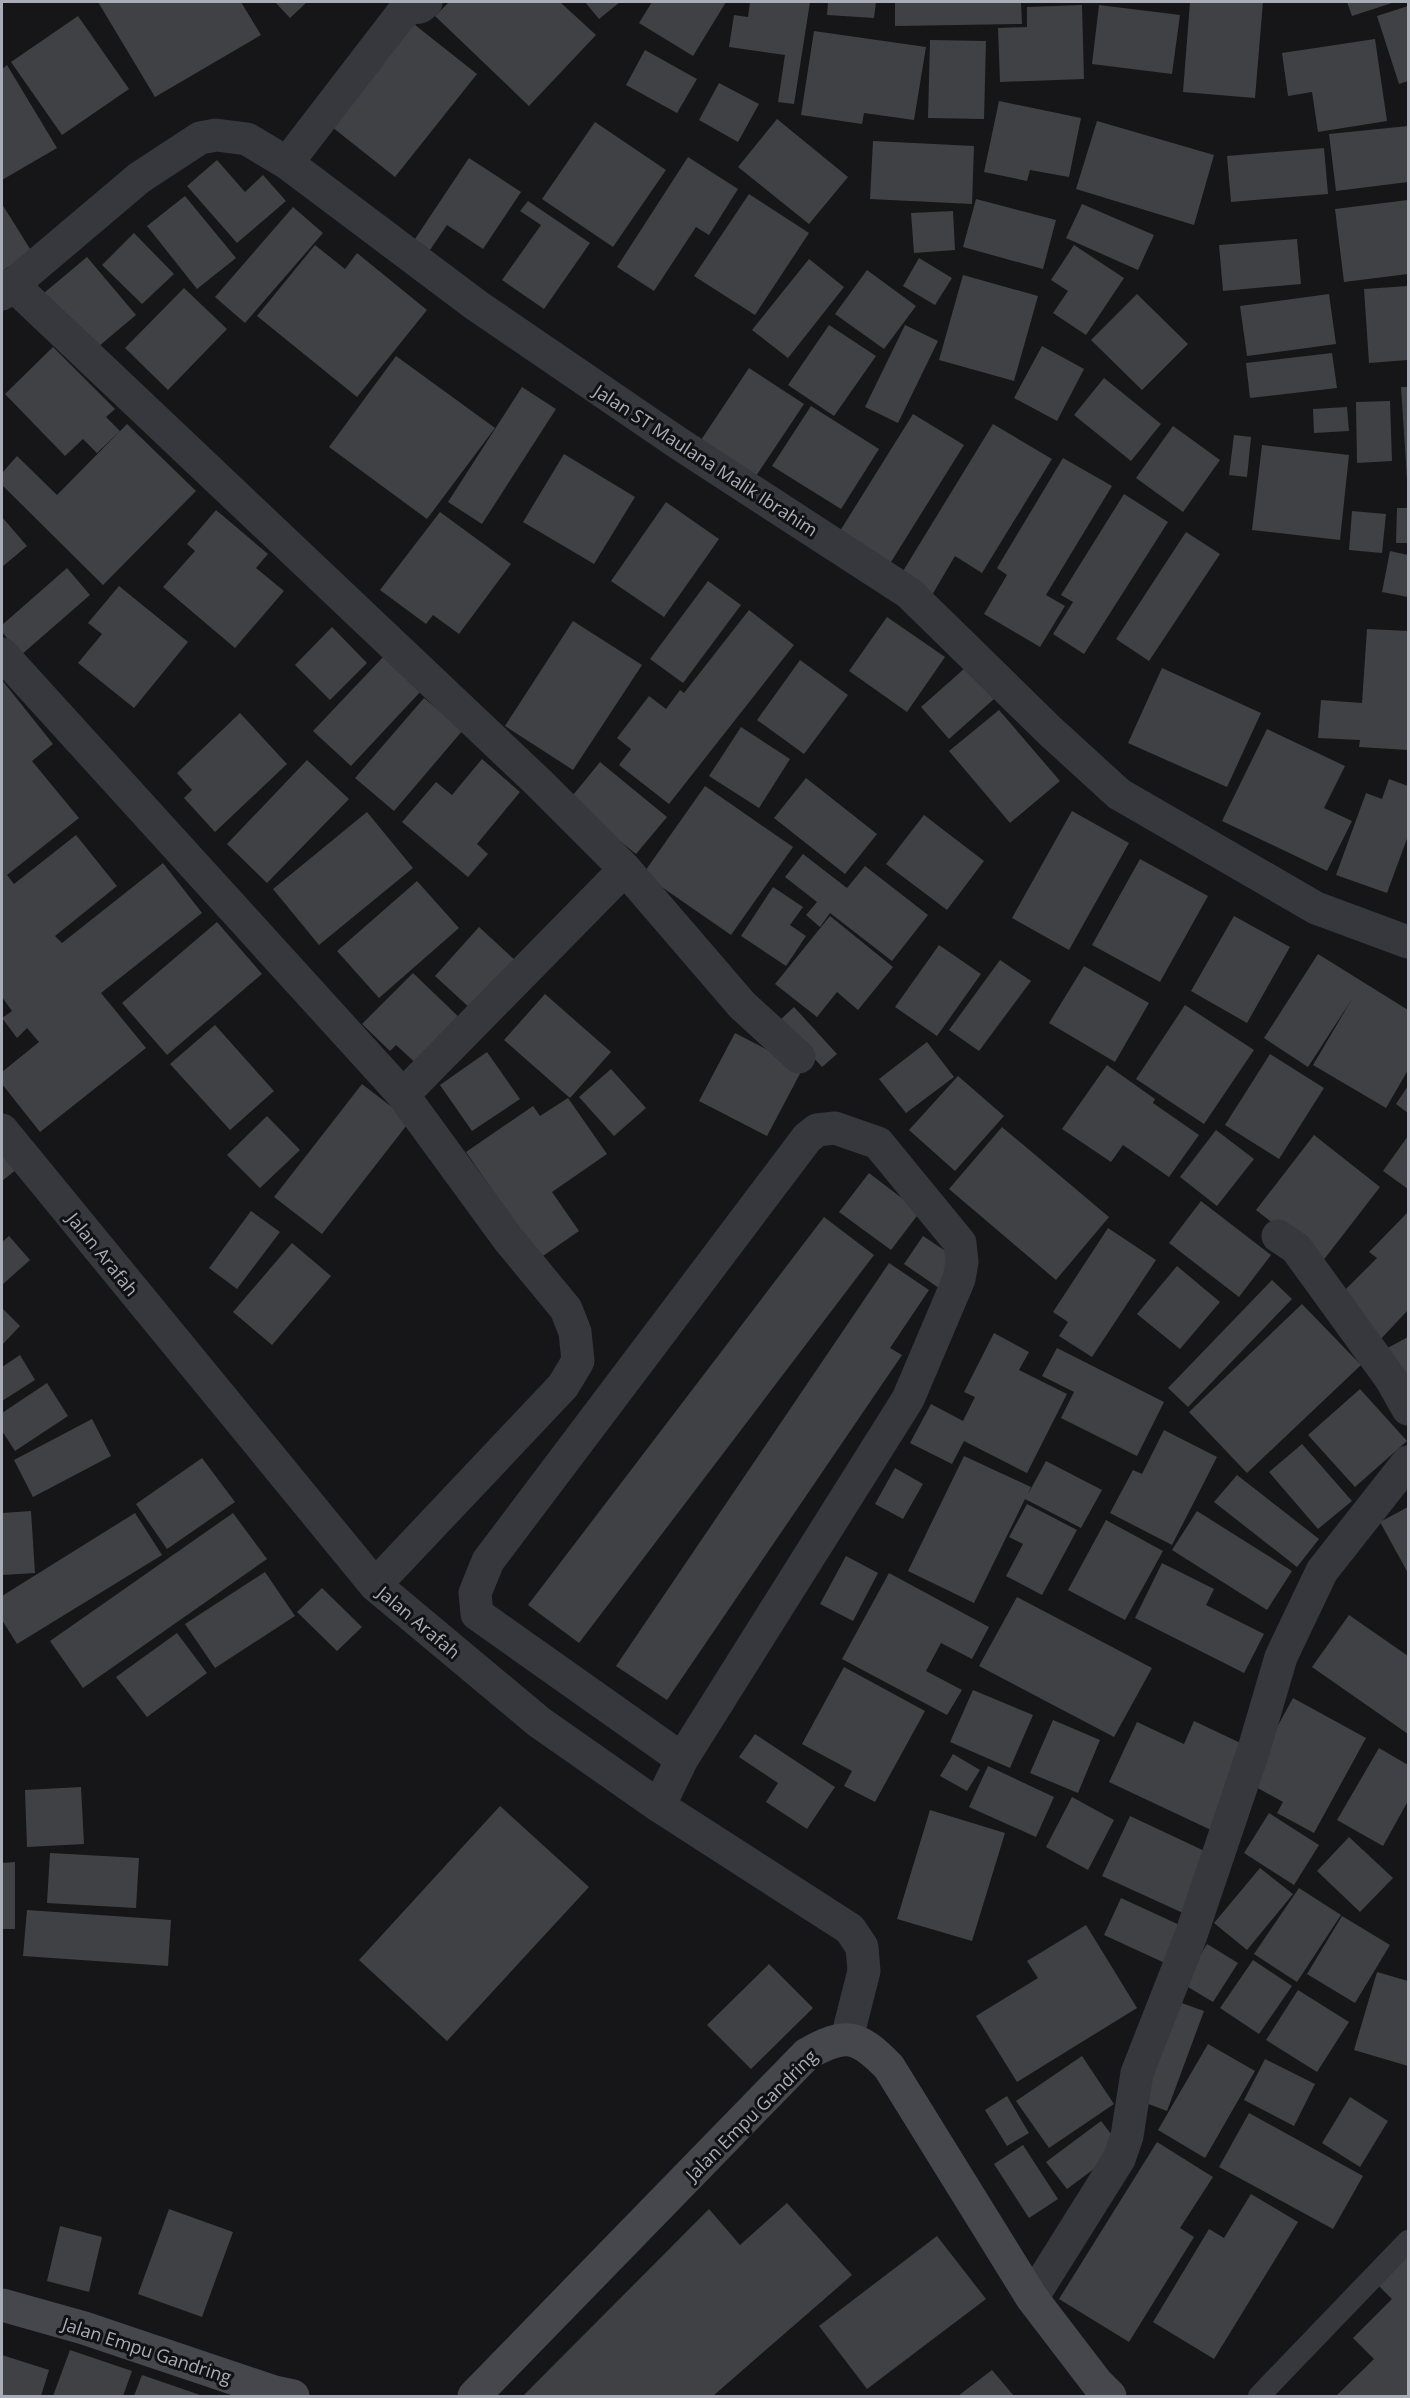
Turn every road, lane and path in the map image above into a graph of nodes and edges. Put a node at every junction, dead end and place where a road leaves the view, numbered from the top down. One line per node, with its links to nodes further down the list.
1 (426, 2): 2 (street)
2 (287, 163): 3 (street, Jalan ST Maulana Malik Ibrahim); 6 (street, Jalan ST Maulana Malik Ibrahim)
3 (7, 289): 5 (street)
4 (2, 654): 8 (street)
5 (624, 869): 7 (street); 8 (street)
6 (1408, 942)
7 (800, 1057)
8 (403, 1095): 13 (street)
9 (2, 1130): 13 (street, Jalan Arafah)
10 (1278, 1236): 11 (street)
11 (1408, 1409)
12 (1408, 1462): 18 (street)
13 (375, 1585): 15 (street, Jalan Arafah)
14 (682, 1759): 14 (street); 15 (street)
15 (660, 1806): 16 (street, Jalan Arafah)
16 (847, 2038): 18 (street); 21 (street, Jalan Empu Gandring)
17 (1408, 2241): 23 (lane)
18 (1032, 2298): 22 (street)
19 (2, 2304): 20 (street, Jalan Empu Gandring)
20 (293, 2397)
21 (474, 2397)
22 (1110, 2397)
23 (1259, 2397)

